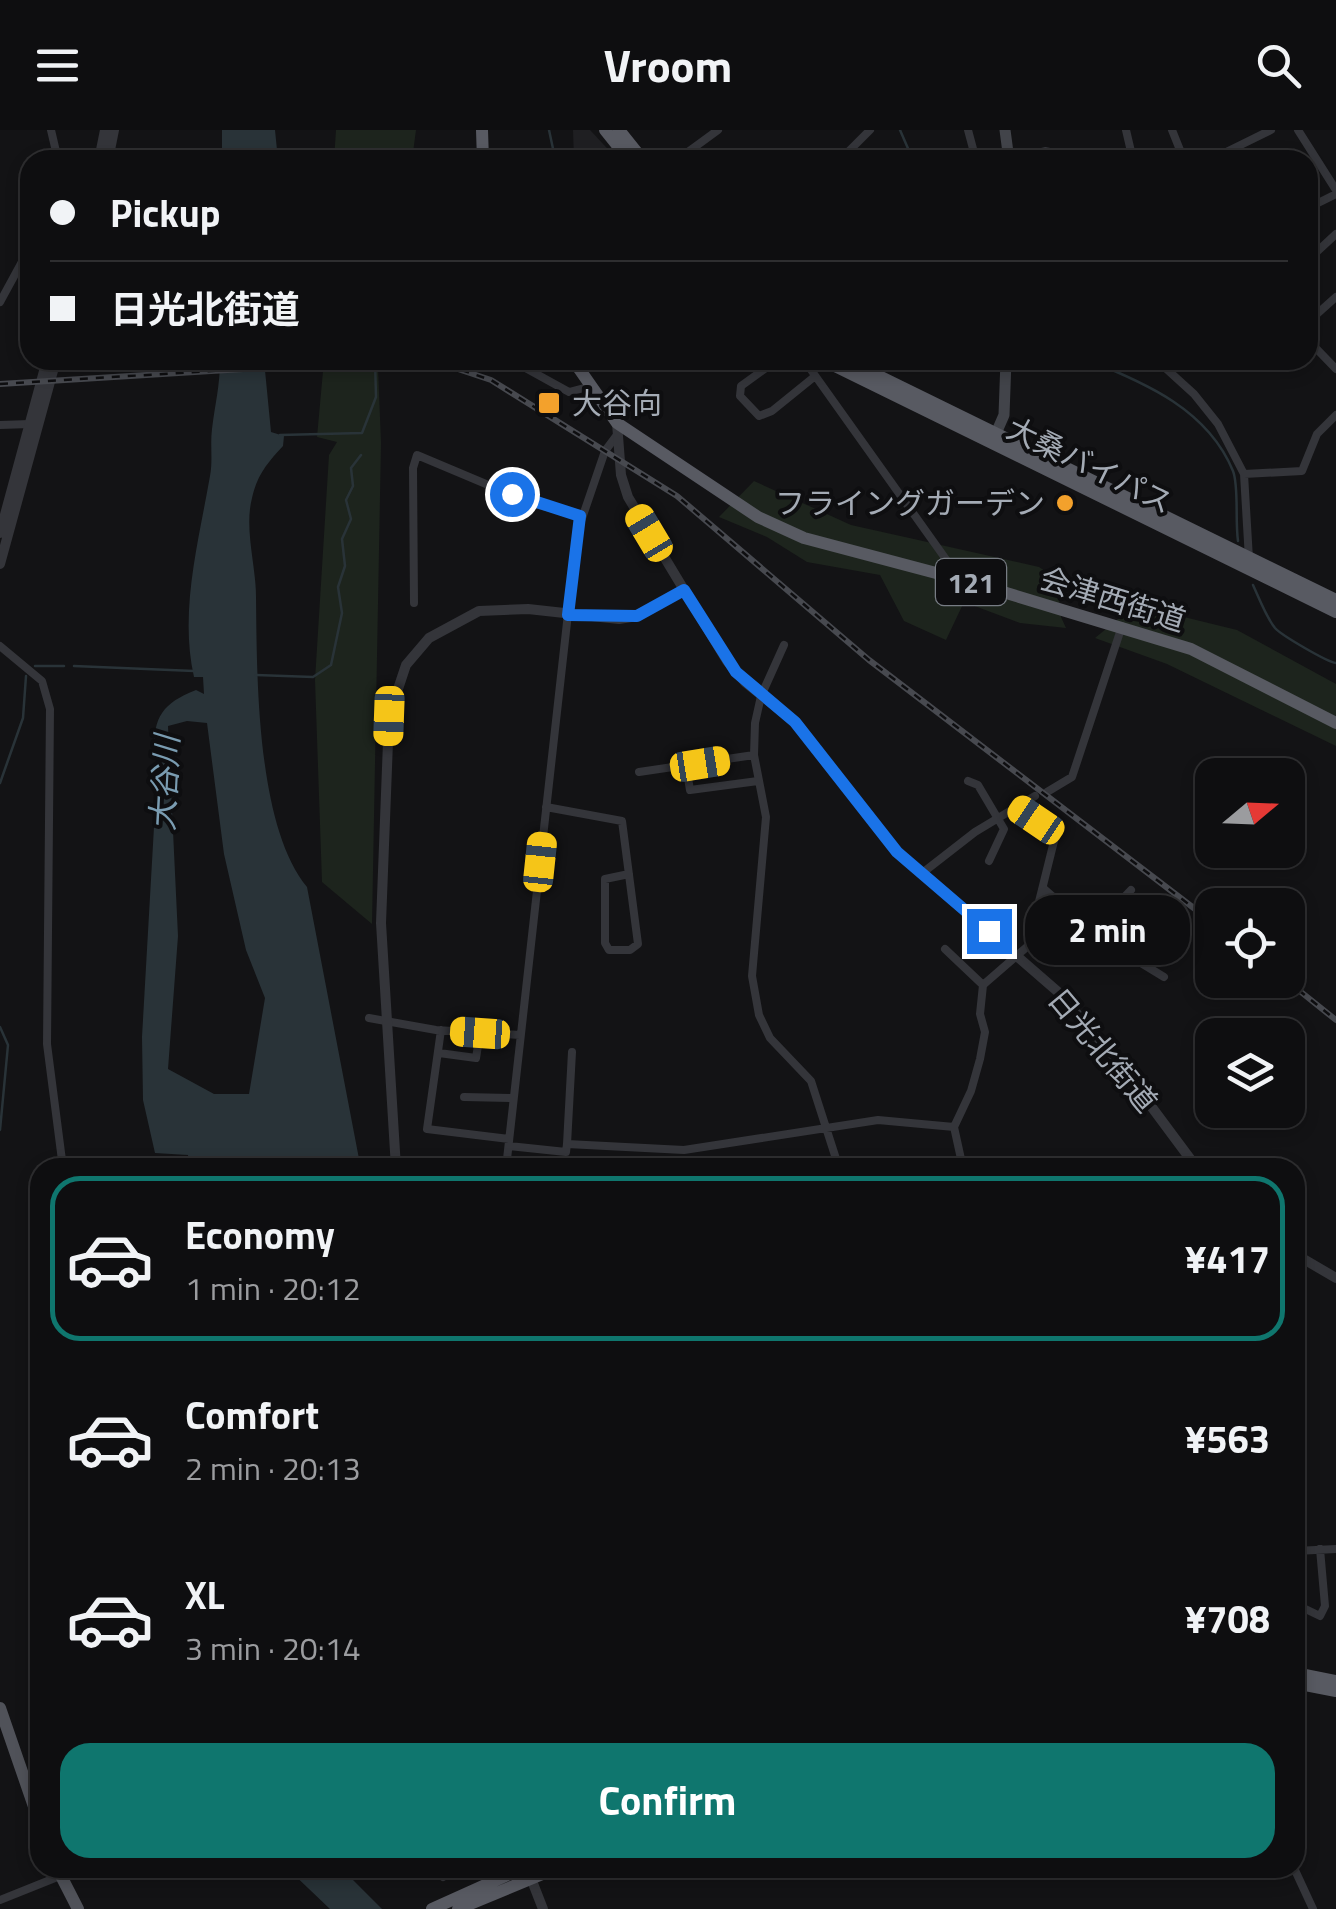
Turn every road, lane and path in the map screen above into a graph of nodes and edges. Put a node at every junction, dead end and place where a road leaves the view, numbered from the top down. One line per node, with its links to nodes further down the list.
1 (605, 130): 6 (highway)
2 (619, 130): 7 (highway)
3 (718, 130): 8 (street)
4 (870, 130): 9 (street)
5 (1272, 130): 10 (street)
6 (621, 150)
7 (634, 150)
8 (691, 150)
9 (849, 150)
10 (1231, 150)
11 (1318, 168): 12 (street)
12 (1336, 192)
13 (20, 265): 14 (street)
14 (0, 302)
15 (1333, 356): 16 (street)
16 (1336, 368)
17 (44, 370): 29 (street)
18 (53, 370): 37 (street)
19 (528, 370): 27 (street)
20 (578, 370): 27 (highway, 会津西街道 / 121)
21 (763, 370): 26 (street)
22 (810, 370): 26 (street)
23 (857, 370): 32 (highway, 大桑バイパス)
24 (1006, 370): 32 (main road)
25 (1167, 370): 33 (street)
26 (814, 377): 38 (street)
27 (588, 386): 31 (highway, 会津西街道 / 121)
28 (1336, 415): 33 (street)
29 (30, 424): 30 (street); 35 (street)
30 (0, 425)
31 (617, 429): 34 (street); 38 (highway, 会津西街道 / 121); 39 (street, 日光北街道)
32 (993, 439): 36 (highway, 大桑バイパス)
33 (1244, 474): 36 (street)
34 (580, 516): 41 (street); 43 (street)
35 (0, 533)
36 (1248, 563): 40 (highway, 大桑バイパス); 42 (highway, 大桑バイパス)
37 (0, 564)
38 (960, 580): 44 (highway, 会津西街道 / 121)
39 (684, 590): 43 (street); 47 (street, 日光北街道)
40 (1336, 600)
41 (414, 603)
42 (1336, 612)
43 (568, 615): 57 (street); 70 (street)
44 (1122, 626): 48 (highway, 会津西街道 / 121); 54 (street)
45 (784, 645): 47 (street)
46 (0, 646): 82 (street)
47 (760, 696): 49 (street); 61 (street, 日光北街道)
48 (1336, 723)
49 (754, 755): 50 (street); 52 (street)
50 (686, 766): 51 (street); 52 (street)
51 (639, 772)
52 (758, 781): 79 (street)
53 (968, 781): 58 (street)
54 (1046, 792)
55 (1035, 796): 56 (street)
56 (1015, 806): 58 (street); 62 (street)
57 (546, 808): 60 (street); 73 (street)
58 (998, 818): 59 (street); 61 (street)
59 (988, 861)
60 (628, 874): 60 (street)
61 (921, 874): 66 (street, 日光北街道)
62 (1043, 888): 64 (street); 66 (street)
63 (1131, 890): 64 (street)
64 (1092, 931): 67 (street)
65 (945, 948): 68 (street)
66 (1018, 956): 68 (street); 87 (street, 日光北街道)
67 (1164, 978)
68 (983, 985): 78 (street)
69 (369, 1018): 70 (street)
70 (384, 1021): 71 (street); 83 (street)
71 (441, 1030): 72 (street); 75 (street)
72 (480, 1033): 73 (street); 75 (street)
73 (520, 1036): 77 (street)
74 (572, 1052): 81 (street)
75 (439, 1053): 80 (street)
76 (464, 1097): 77 (street)
77 (514, 1098): 80 (street)
78 (954, 1127): 79 (street); 86 (street)
79 (827, 1130): 81 (street); 85 (street)
80 (509, 1143): 81 (street); 84 (street)
81 (568, 1144)
82 (62, 1158)
83 (395, 1158)
84 (507, 1158)
85 (836, 1158)
86 (961, 1158)
87 (1190, 1158)
88 (1305, 1260): 89 (street)
89 (1336, 1278)
90 (1320, 1549): 91 (street); 92 (street); 93 (street)
91 (1336, 1549)
92 (1305, 1550)
93 (1305, 1609)
94 (1305, 1675): 95 (highway)
95 (1336, 1681)
96 (1305, 1684): 97 (highway)
97 (1336, 1691)
98 (0, 1708): 99 (main road)
99 (30, 1795)
100 (46, 1878): 106 (street)
101 (62, 1878): 108 (main road)
102 (510, 1878): 107 (highway)
103 (514, 1878): 109 (highway)
104 (530, 1878): 110 (street)
105 (1299, 1878): 111 (street)
106 (0, 1900)
107 (435, 1908)
108 (78, 1909)
109 (458, 1909)
110 (543, 1909)
111 (1313, 1909)

